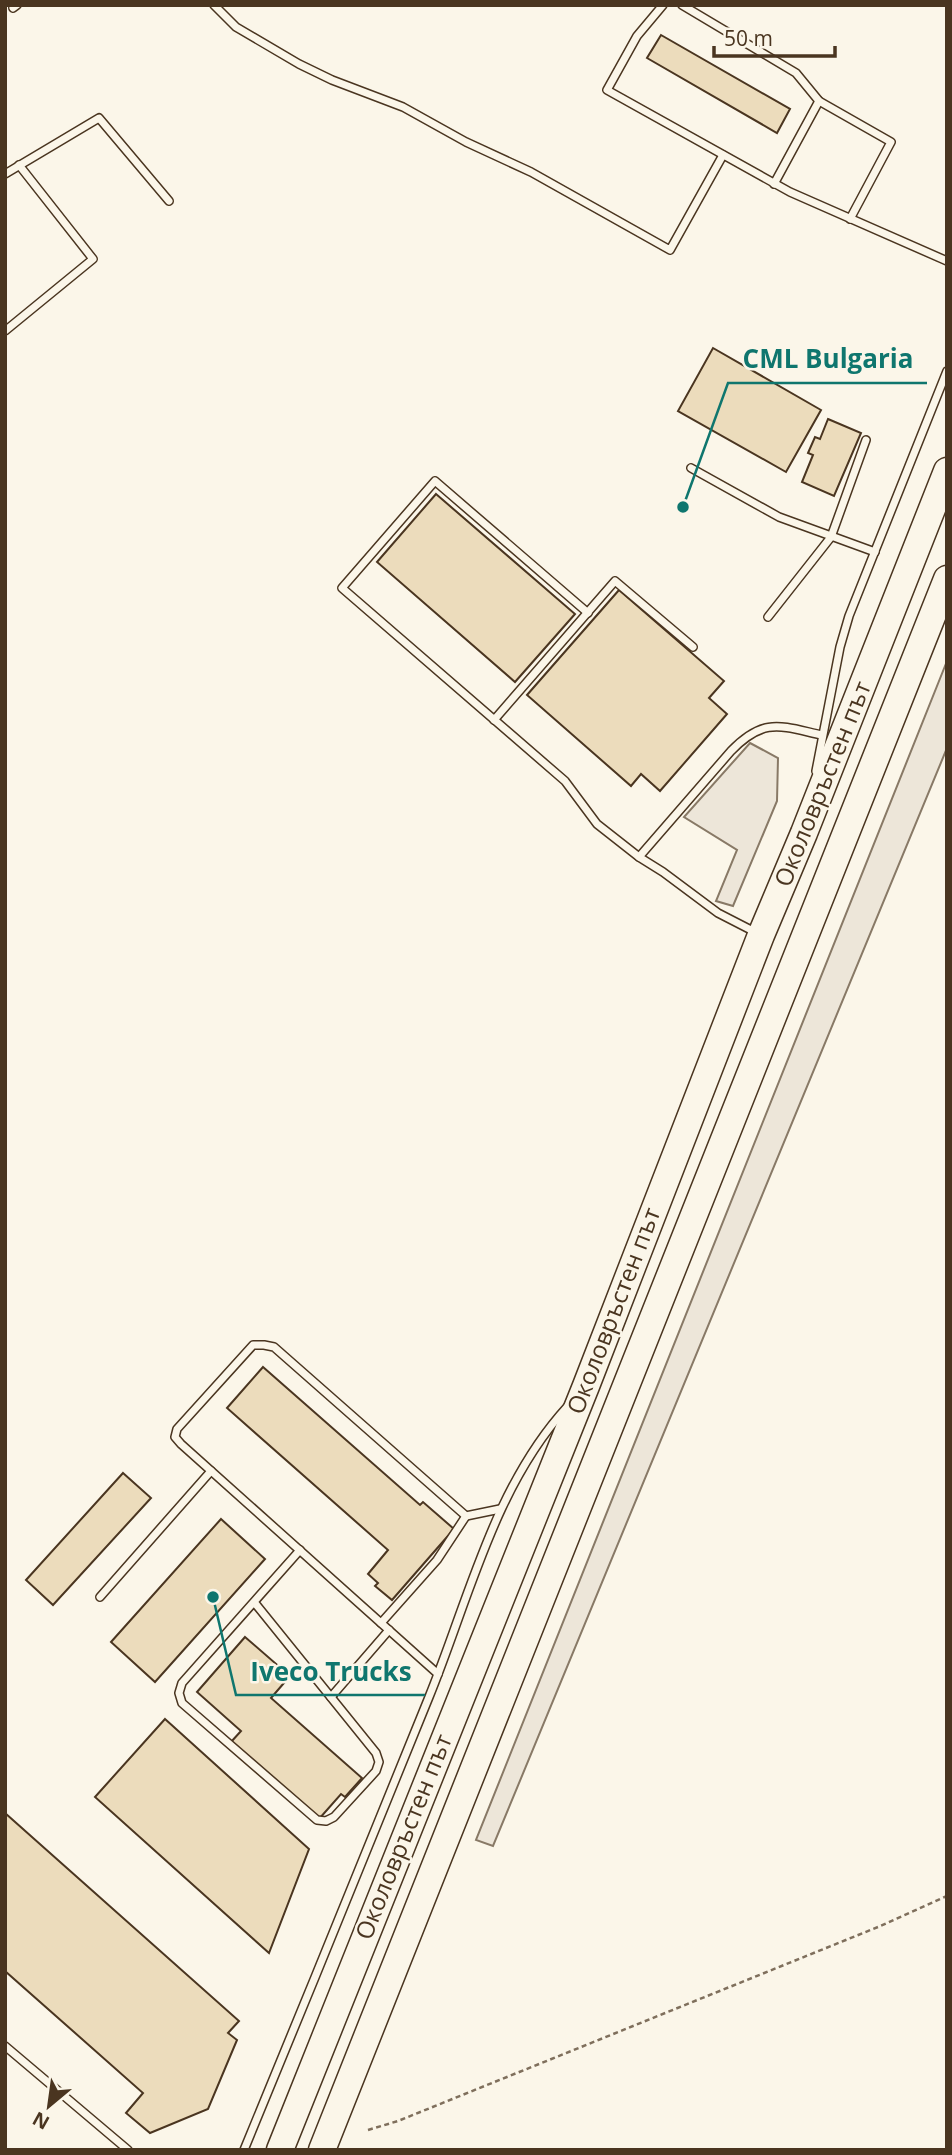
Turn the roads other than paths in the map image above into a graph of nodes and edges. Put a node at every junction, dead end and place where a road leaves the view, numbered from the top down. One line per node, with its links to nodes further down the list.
1 (214, 5): 5 (lane)
2 (663, 5): 5 (lane)
3 (682, 5): 4 (lane)
4 (819, 101): 8 (lane); 10 (lane)
5 (723, 155): 8 (lane)
6 (19, 165): 7 (lane); 9 (lane); 12 (lane)
7 (5, 174)
8 (774, 184): 10 (lane)
9 (170, 201)
10 (850, 219): 11 (lane)
11 (947, 261)
12 (5, 331)
13 (947, 371): 18 (lane)
14 (866, 440): 17 (lane)
15 (691, 468): 17 (lane)
16 (947, 471): 25 (highway, Околовръстен път)
17 (831, 537): 18 (lane); 21 (lane)
18 (875, 552): 24 (lane)
19 (947, 579): 43 (highway, Околовръстен път)
20 (588, 613): 22 (lane); 23 (lane); 23 (lane)
21 (768, 617)
22 (693, 647)
23 (494, 720): 26 (lane)
24 (822, 735): 25 (lane); 26 (lane)
25 (804, 834): 27 (highway, Околовръстен път)
26 (639, 857): 27 (lane)
27 (761, 935): 28 (highway, Околовръстен път)
28 (586, 1385): 30 (lane); 42 (highway, Околовръстен път)
29 (211, 1471): 31 (lane); 32 (lane); 33 (lane)
30 (500, 1509): 31 (lane); 37 (lane)
31 (466, 1517): 35 (lane)
32 (300, 1550): 34 (lane); 35 (lane)
33 (100, 1597)
34 (254, 1602): 38 (lane); 38 (lane)
35 (381, 1623): 36 (lane)
36 (389, 1630): 37 (lane); 38 (lane)
37 (438, 1674): 41 (lane)
38 (331, 1697)
39 (5, 2046): 40 (lane)
40 (128, 2150)
41 (244, 2150)
42 (280, 2150)
43 (323, 2150)

